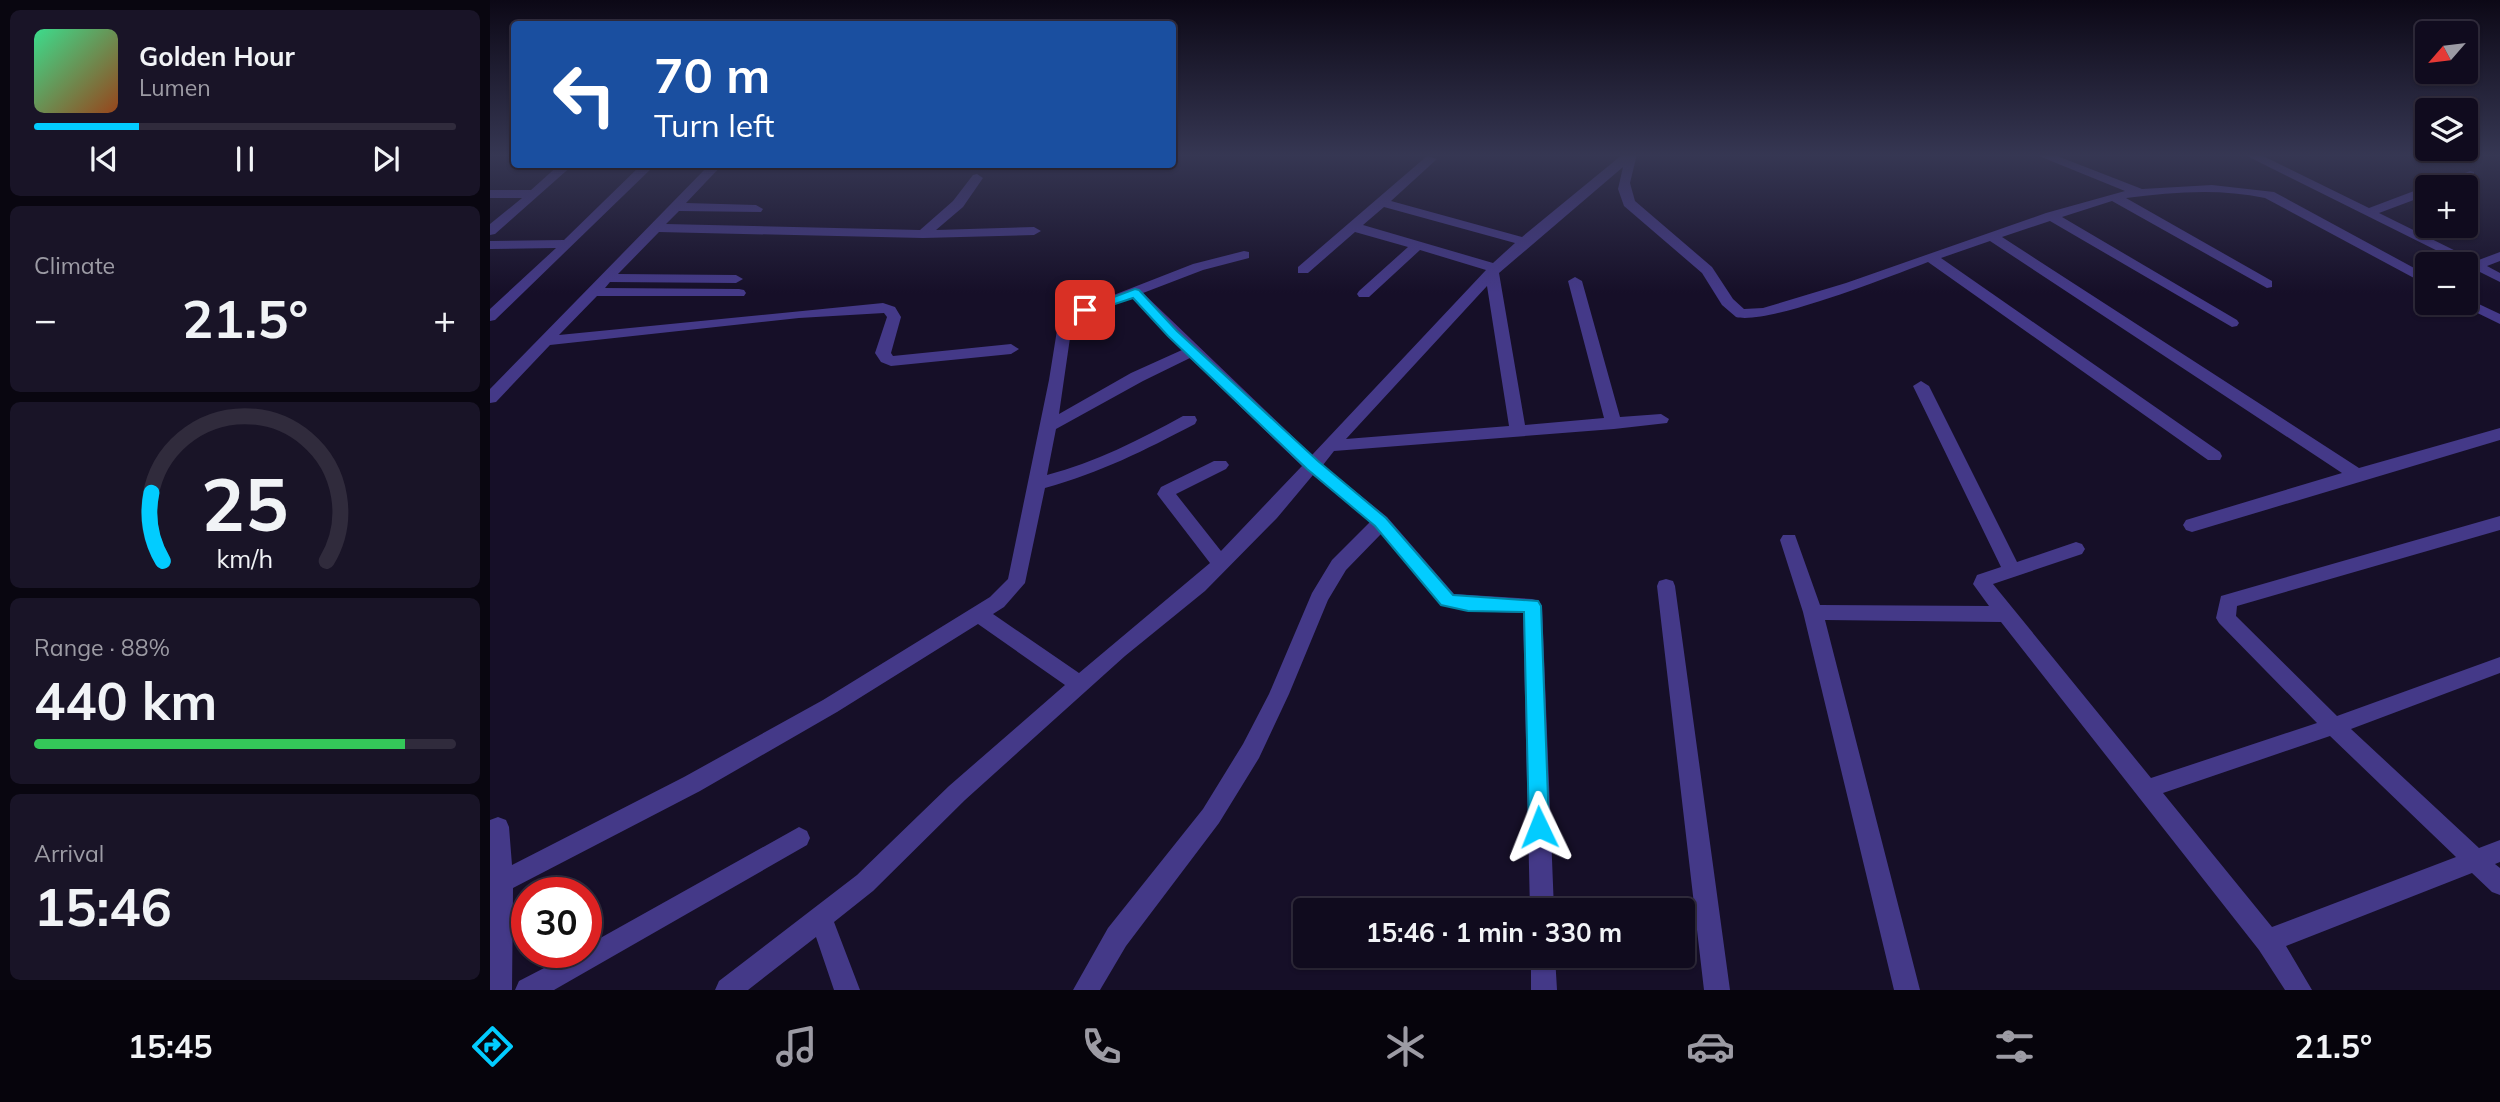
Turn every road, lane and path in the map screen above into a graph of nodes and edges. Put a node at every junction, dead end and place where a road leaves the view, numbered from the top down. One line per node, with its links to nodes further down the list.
1 (527, 200): 19 (street)
2 (613, 200): 24 (street)
3 (683, 200): 13 (street)
4 (961, 200): 21 (street)
5 (1576, 200): 23 (street)
6 (1627, 200): 30 (street)
7 (2100, 200): 16 (street)
8 (2120, 200): 39 (street)
9 (2279, 200): 35 (street)
10 (2341, 200): 15 (street)
11 (2402, 200): 15 (street)
12 (1381, 202): 17 (street); 23 (street)
13 (677, 207): 14 (street); 18 (street)
14 (756, 209)
15 (2367, 213): 27 (street)
16 (2051, 216): 22 (street); 48 (street)
17 (1354, 227): 26 (street); 33 (street)
18 (656, 228): 21 (street); 36 (street)
19 (490, 231)
20 (1034, 231): 21 (street)
21 (923, 234)
22 (1991, 236): 30 (street); 64 (street)
23 (1525, 242): 34 (street)
24 (568, 244): 25 (street); 43 (street)
25 (490, 245)
26 (1418, 245): 34 (street); 42 (street)
27 (2447, 252)
28 (1244, 255): 41 (street)
29 (2500, 256): 31 (street)
30 (1930, 257): 61 (street)
31 (2478, 265)
32 (2478, 267): 37 (street)
33 (1303, 270)
34 (1494, 270): 58 (street); 60 (street)
35 (2415, 274)
36 (608, 278): 40 (street); 40 (street)
37 (2500, 278)
38 (1575, 281): 56 (street)
39 (2267, 284)
40 (595, 292): 49 (street)
41 (1135, 293): 51 (street); 57 (street)
42 (1364, 294)
43 (509, 298): 44 (street); 46 (street)
44 (490, 299)
45 (2478, 308): 47 (street)
46 (490, 317)
47 (2500, 320)
48 (2232, 323)
49 (546, 341): 50 (street); 53 (street)
50 (1011, 349)
51 (1193, 351): 57 (street); 62 (street)
52 (1921, 386): 72 (street)
53 (490, 398)
54 (1661, 419): 56 (street)
55 (1189, 420): 65 (street)
56 (1614, 424): 58 (street)
57 (1047, 427): 65 (street)
58 (1518, 432): 60 (street)
59 (2500, 434): 64 (street)
60 (1329, 446): 62 (street)
61 (2214, 456)
62 (1312, 465): 66 (street); 71 (street)
63 (1220, 466): 71 (street)
64 (2357, 475): 68 (street)
65 (1036, 484): 75 (street)
66 (1381, 522): 87 (street); 95 (street)
67 (2500, 523): 79 (street)
68 (2192, 525)
69 (1788, 540): 74 (street)
70 (2076, 549): 72 (street)
71 (1220, 563): 78 (street)
72 (2012, 570): 76 (street)
73 (1666, 586): 97 (street)
74 (1813, 612): 76 (street); 98 (street)
75 (978, 614): 78 (street); 86 (street)
76 (2006, 614): 80 (street)
77 (2500, 665): 79 (street)
78 (1079, 684): 88 (street)
79 (2334, 726): 80 (street); 84 (street)
80 (2146, 789): 89 (street)
81 (498, 827): 86 (street)
82 (799, 838): 92 (street)
83 (2500, 851): 84 (street)
84 (2475, 861): 85 (street); 89 (street)
85 (2500, 884)
86 (496, 886): 91 (street)
87 (1542, 898)
88 (821, 918): 93 (street); 94 (street)
89 (2268, 942): 99 (street)
90 (1543, 968): 96 (street)
91 (499, 990)
92 (528, 990)
93 (728, 990)
94 (847, 990)
95 (1086, 990)
96 (1544, 990)
97 (1717, 990)
98 (1907, 990)
99 (2299, 990)

